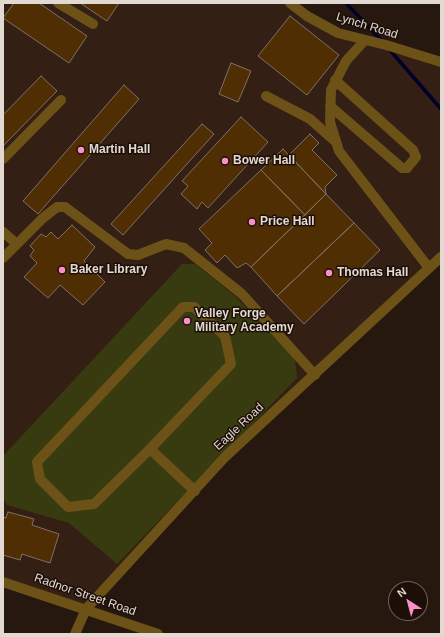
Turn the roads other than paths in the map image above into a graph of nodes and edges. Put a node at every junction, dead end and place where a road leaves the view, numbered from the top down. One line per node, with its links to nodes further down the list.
1 (58, 3): 3 (street)
2 (290, 3): 4 (street, Lynch Road)
3 (93, 24)
4 (365, 40): 5 (street, Lynch Road); 6 (street)
5 (441, 62)
6 (335, 80): 9 (street); 9 (street)
7 (266, 96): 10 (street)
8 (61, 100): 11 (street)
9 (330, 106): 10 (street)
10 (336, 142): 16 (street)
11 (3, 159)
12 (4, 234): 13 (street)
13 (17, 244): 15 (street); 17 (street)
14 (441, 257): 16 (street, Eagle Road)
15 (3, 258)
16 (429, 268): 17 (street, Eagle Road)
17 (315, 374): 19 (street, Eagle Road)
18 (150, 449): 18 (street); 19 (street)
19 (195, 491): 21 (street, Eagle Road)
20 (3, 582): 21 (street, Radnor Street Road)
21 (86, 609): 22 (street, Eagle Road); 23 (street, Radnor Street Road)
22 (75, 634)
23 (158, 634)

